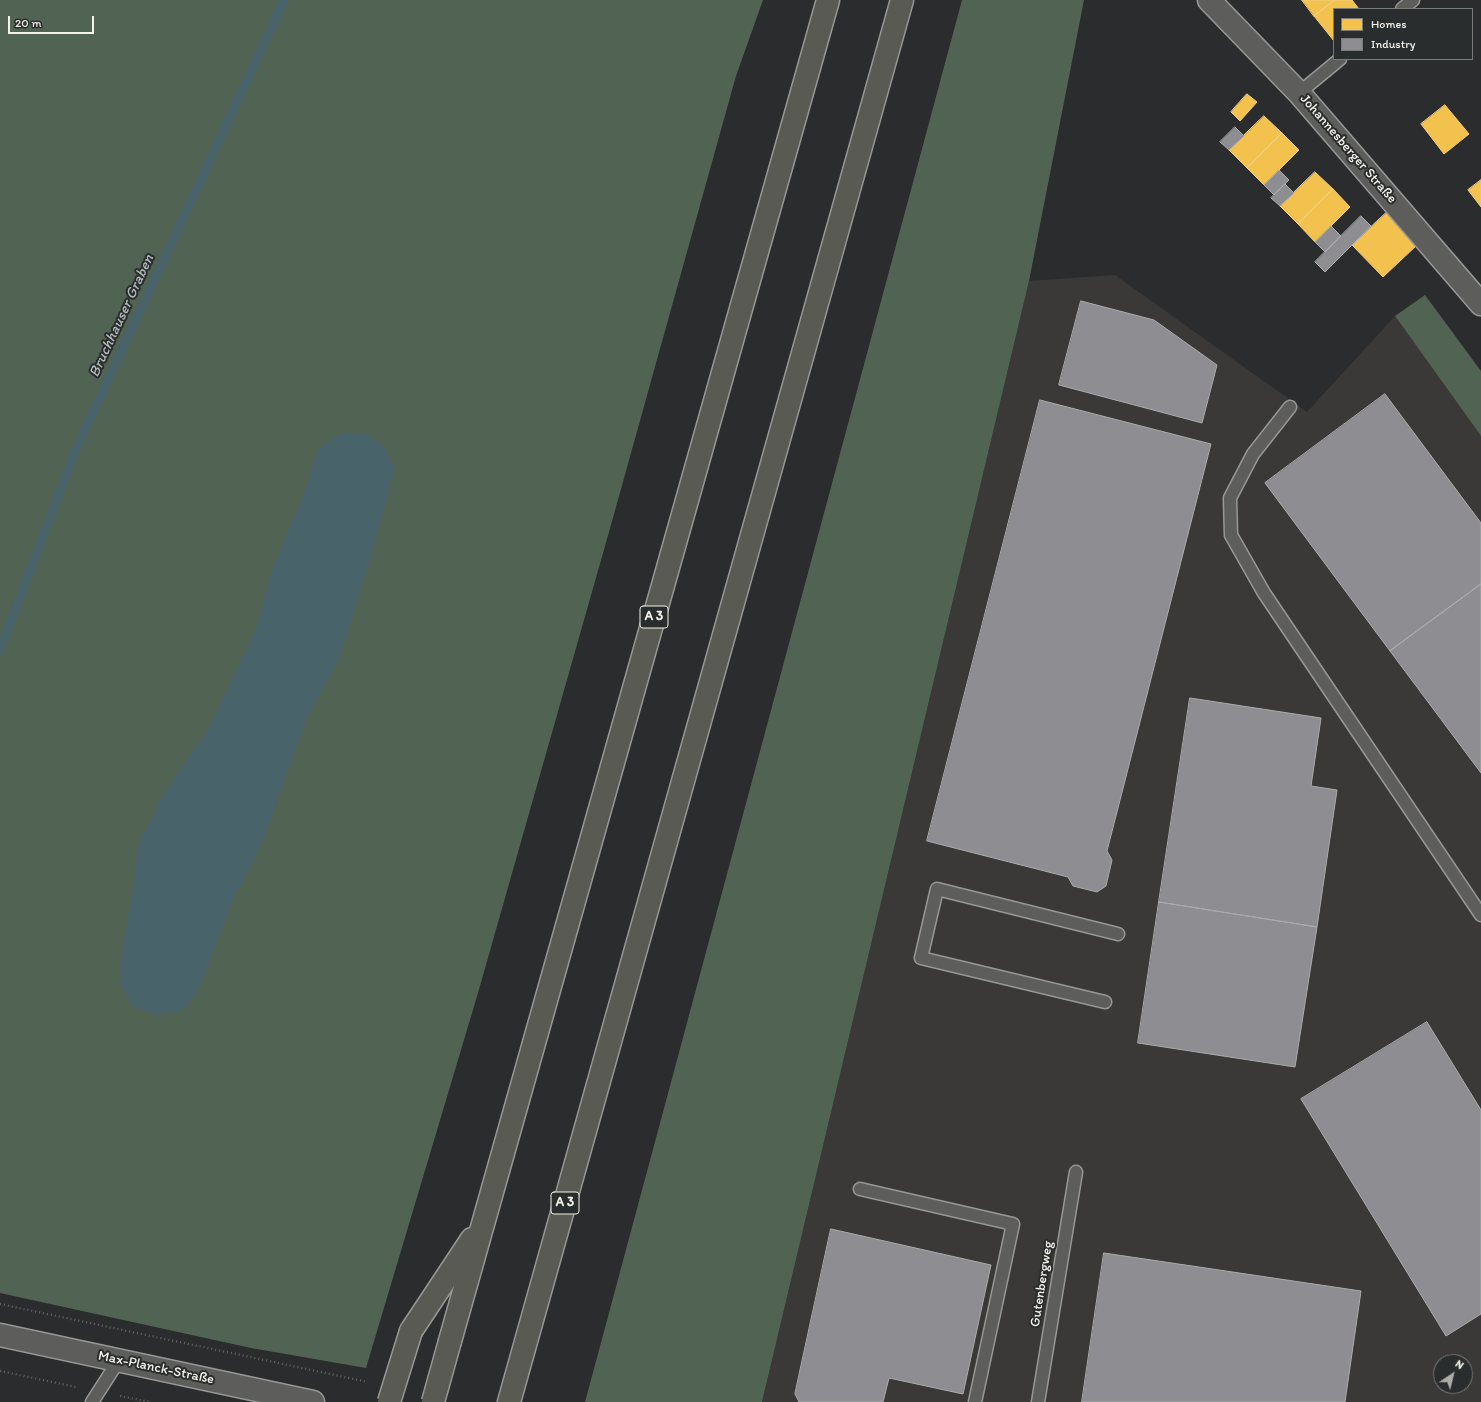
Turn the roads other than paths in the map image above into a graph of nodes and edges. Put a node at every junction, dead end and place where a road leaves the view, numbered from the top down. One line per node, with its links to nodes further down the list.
1 (828, 0): 15 (highway, A 3)
2 (902, 0): 22 (highway, A 3)
3 (1209, 0): 7 (street, Johannesberger Straße)
4 (1413, 0): 5 (lane)
5 (1403, 8)
6 (1339, 60): 7 (lane)
7 (1299, 93): 8 (street, Johannesberger Straße)
8 (1481, 304)
9 (1290, 407): 10 (lane)
10 (1481, 914)
11 (1118, 934): 12 (lane)
12 (1105, 1002)
13 (1076, 1172): 24 (lane, Gutenbergweg)
14 (860, 1189): 23 (lane)
15 (484, 1221): 20 (highway, bridge); 21 (highway, A 3, bridge)
16 (0, 1335): 17 (street, Max-Planck-Straße)
17 (119, 1360): 18 (lane); 19 (street, Max-Planck-Straße)
18 (92, 1402)
19 (313, 1402)
20 (389, 1402)
21 (432, 1402)
22 (509, 1402)
23 (975, 1402)
24 (1038, 1402)

